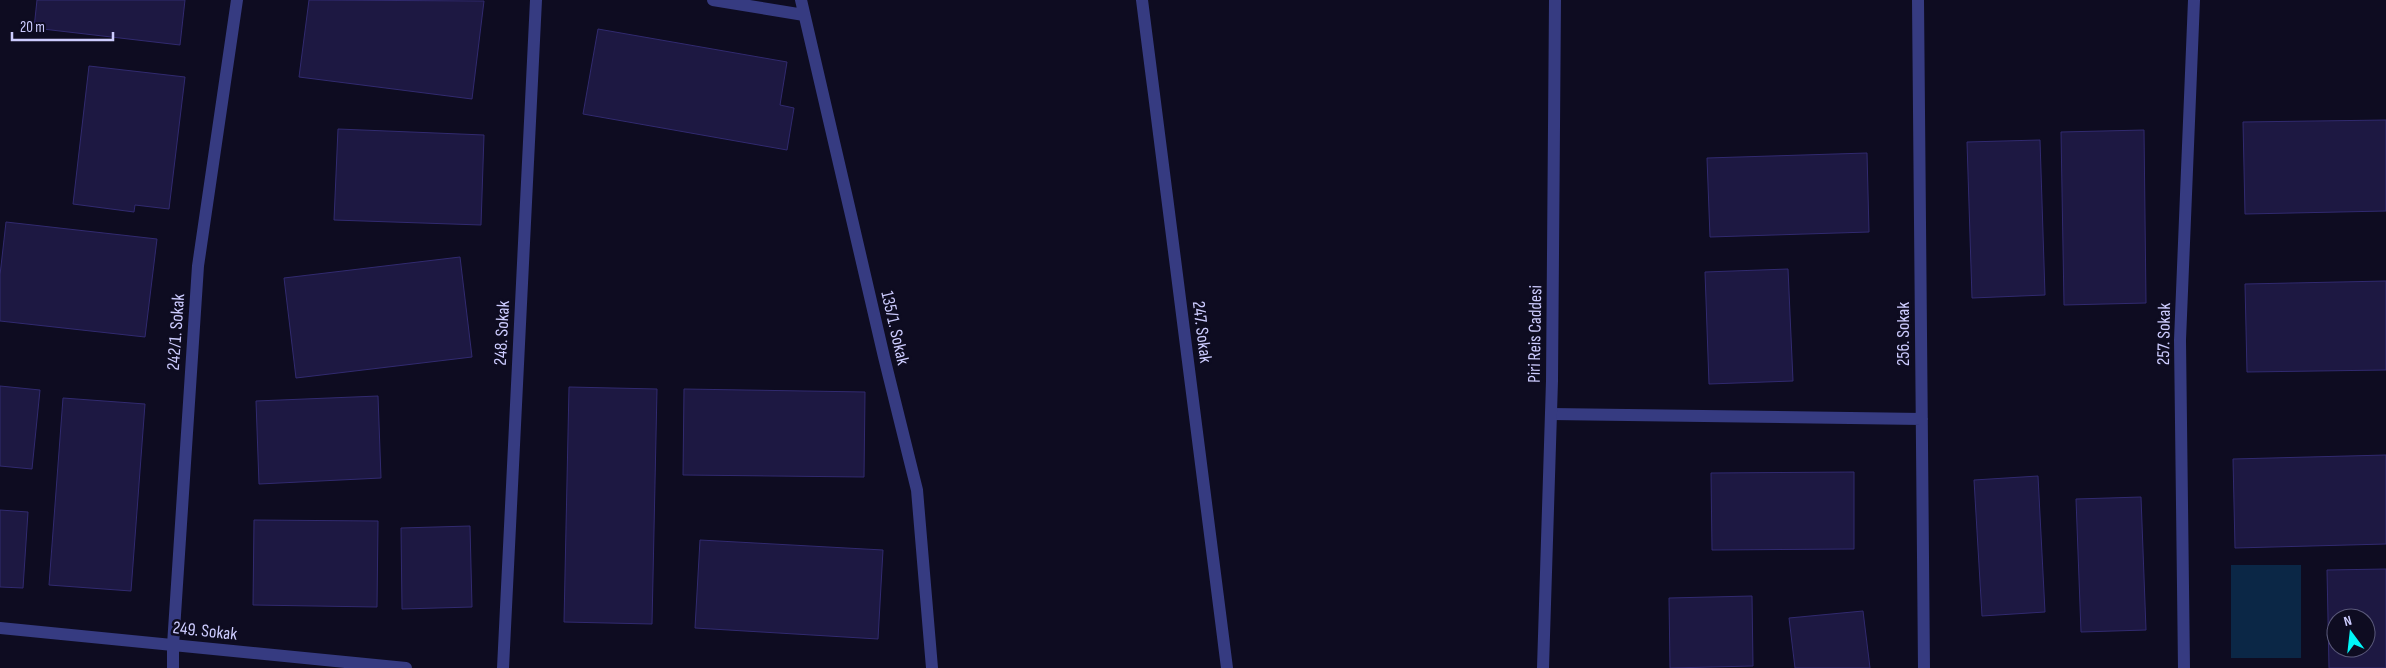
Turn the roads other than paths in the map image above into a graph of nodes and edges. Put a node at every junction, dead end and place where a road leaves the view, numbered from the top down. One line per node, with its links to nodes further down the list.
1 (237, 0): 13 (street, 242/1. Sokak)
2 (536, 0): 16 (street, 248. Sokak)
3 (713, 0): 9 (street)
4 (801, 0): 9 (street, 135/1. Sokak)
5 (1142, 0): 18 (street, 247. Sokak)
6 (1555, 0): 10 (street, Piri Reis Caddesi)
7 (1918, 0): 11 (street, 256. Sokak)
8 (2194, 0): 21 (street, 257. Sokak)
9 (804, 15): 17 (street, 135/1. Sokak)
10 (1551, 414): 11 (street); 19 (street, Piri Reis Caddesi)
11 (1922, 419): 20 (street, 256. Sokak)
12 (0, 628): 13 (street, 249. Sokak)
13 (173, 645): 14 (street, 242/1. Sokak); 15 (street, 249. Sokak)
14 (173, 668)
15 (406, 668)
16 (503, 668)
17 (932, 668)
18 (1227, 668)
19 (1542, 668)
20 (1924, 668)
21 (2184, 668)

